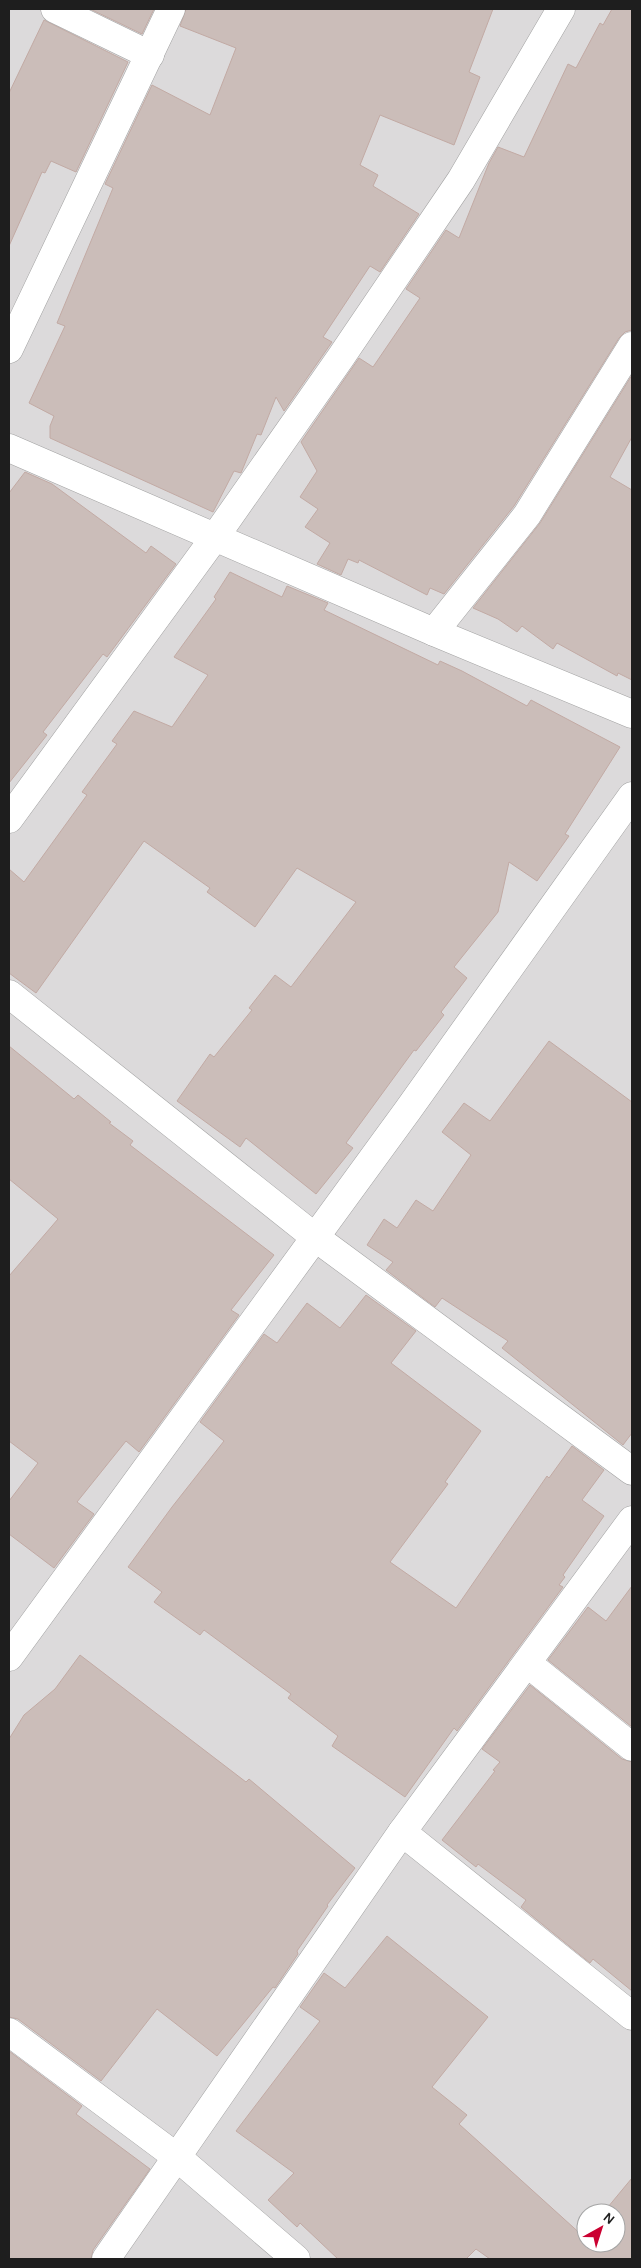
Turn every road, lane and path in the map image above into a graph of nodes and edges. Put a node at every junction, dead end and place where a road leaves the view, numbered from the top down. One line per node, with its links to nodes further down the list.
1 (55, 9): 4 (street)
2 (171, 9): 4 (street)
3 (562, 9): 8 (street)
4 (150, 55): 6 (street)
5 (632, 346): 9 (street)
6 (9, 350)
7 (9, 448): 8 (street)
8 (215, 537): 9 (street); 12 (street)
9 (434, 632): 10 (street)
10 (632, 714)
11 (632, 796): 14 (street)
12 (9, 820)
13 (9, 994): 14 (street)
14 (316, 1238): 15 (street); 17 (street)
15 (632, 1471)
16 (632, 1520): 18 (street)
17 (15, 1648)
18 (527, 1663): 19 (street); 20 (street)
19 (632, 1747)
20 (402, 1832): 21 (street); 23 (street)
21 (632, 2016)
22 (9, 2032): 23 (street)
23 (178, 2158): 24 (street); 25 (street)
24 (106, 2259)
25 (296, 2259)

